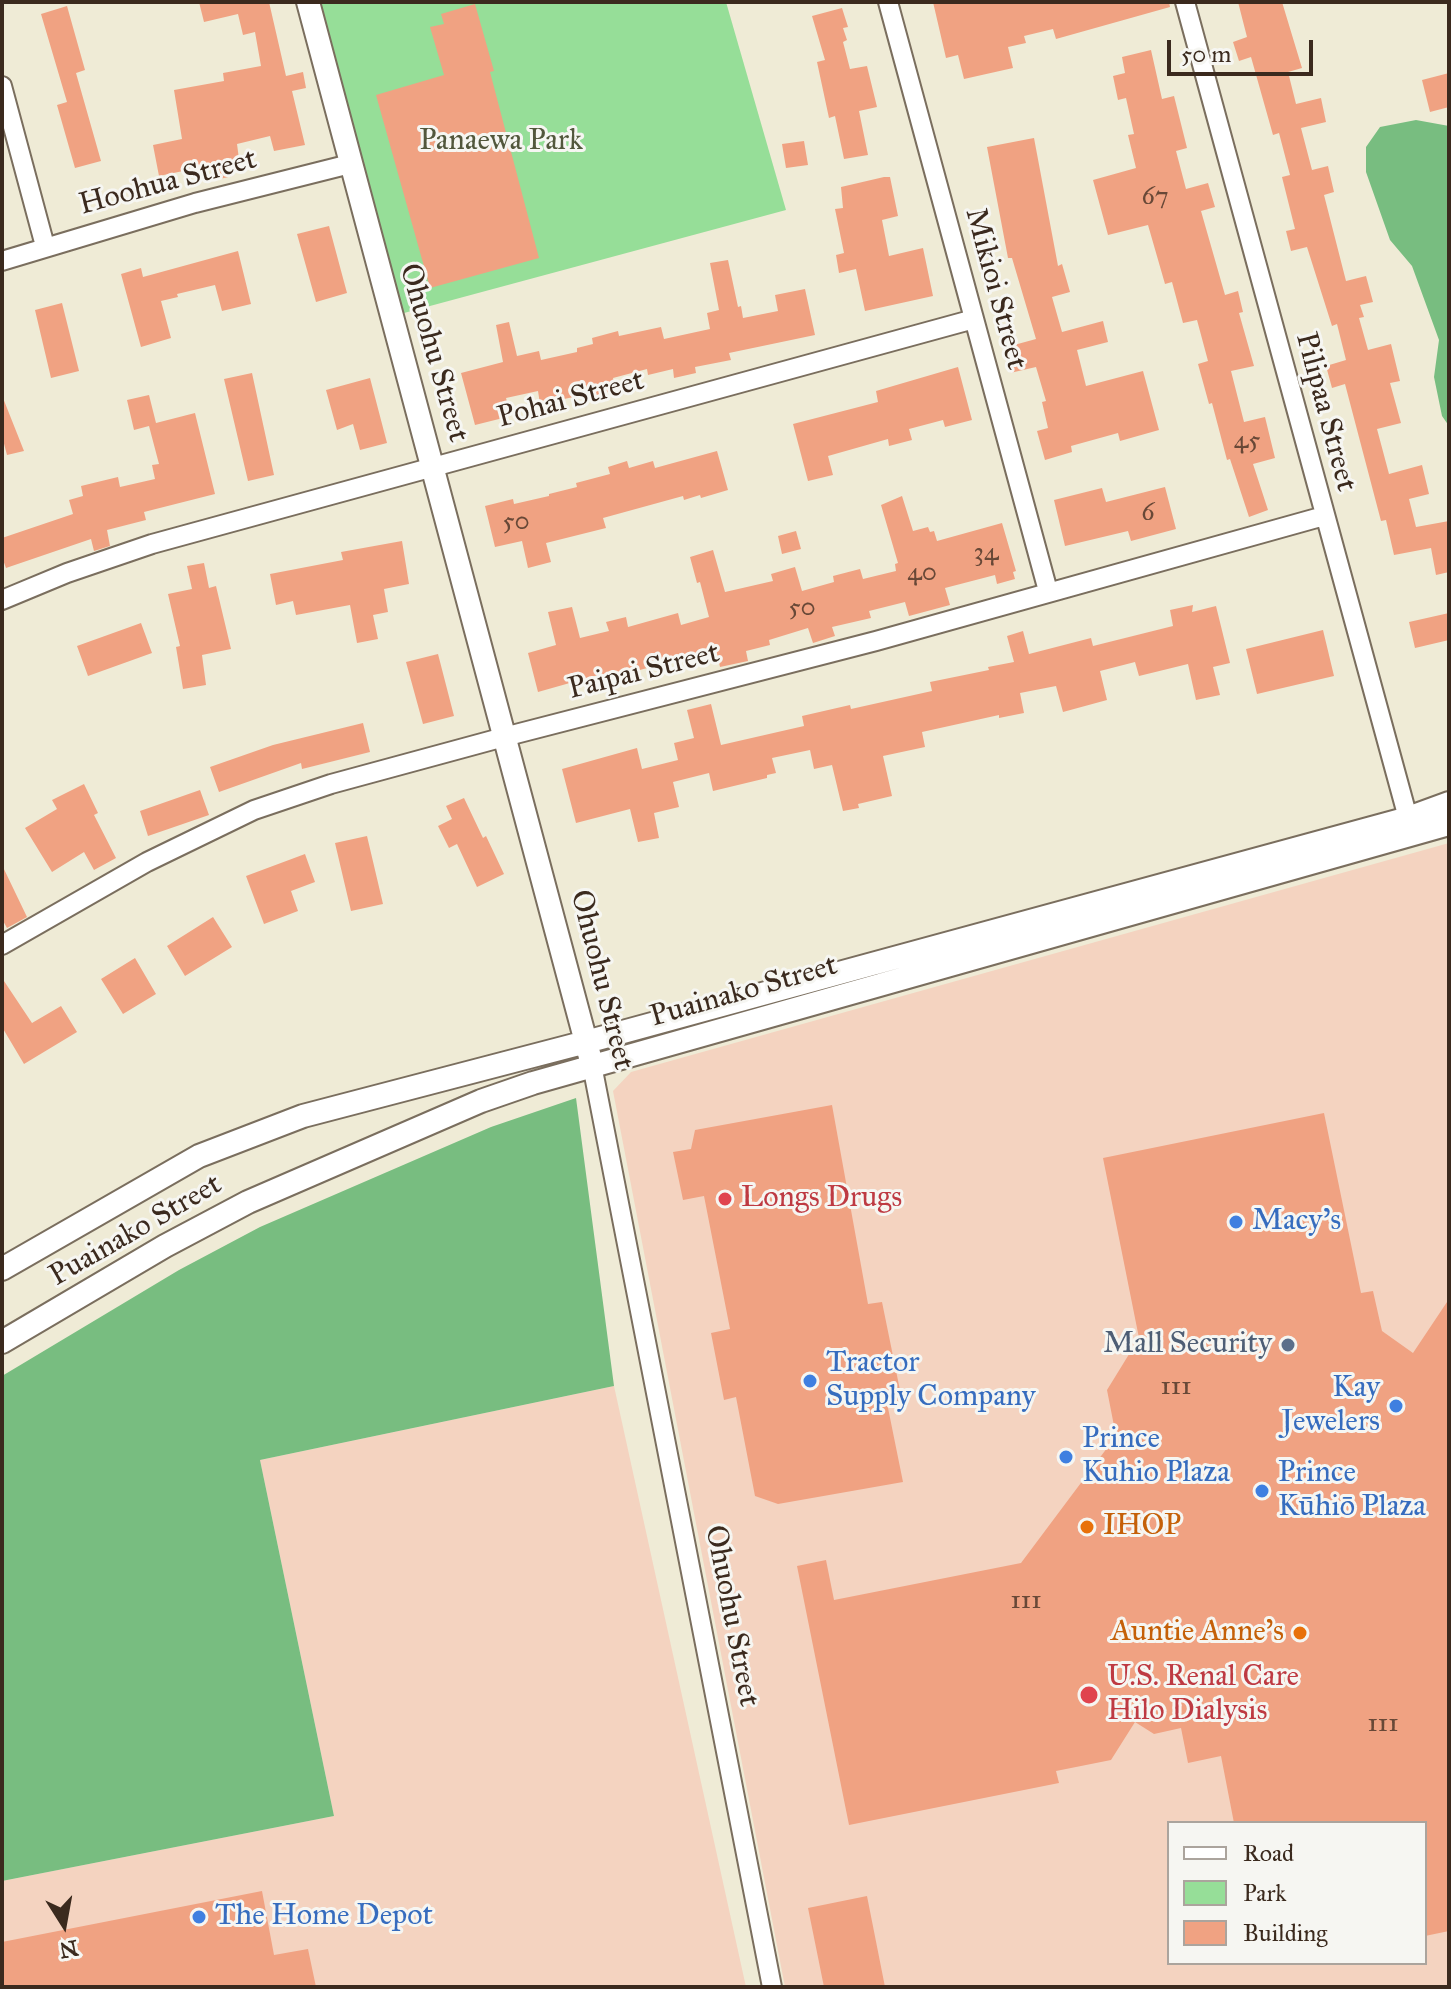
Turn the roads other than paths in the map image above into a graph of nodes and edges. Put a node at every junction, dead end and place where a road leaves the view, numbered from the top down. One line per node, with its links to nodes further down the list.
1 (308, 2): 5 (street, Ohuohu Street)
2 (888, 2): 8 (street, Mikioi Street)
3 (1185, 2): 10 (street, Pilipaa Street)
4 (2, 86): 6 (street)
5 (350, 164): 6 (street, Hoohua Street); 9 (street, Ohuohu Street)
6 (45, 246): 7 (street, Hoohua Street)
7 (2, 261)
8 (974, 319): 9 (street, Pohai Street); 11 (street, Mikioi Street)
9 (434, 467): 12 (street, Pohai Street); 13 (street, Ohuohu Street)
10 (1324, 516): 11 (street, Paipai Street); 16 (street, Pilipaa Street)
11 (1048, 591): 13 (street, Paipai Street)
12 (2, 600)
13 (504, 737): 17 (street, Paipai Street); 18 (street, Ohuohu Street)
14 (1449, 803): 16 (street, Puainako Street)
15 (1449, 824): 16 (street, Puainako Street)
16 (1410, 826): 18 (street, Puainako Street); 19 (street, Puainako Street)
17 (2, 945)
18 (586, 1042): 19 (street, Ohuohu Street); 20 (street, Puainako Street)
19 (592, 1065): 21 (street, Puainako Street); 22 (street, Ohuohu Street)
20 (2, 1269)
21 (2, 1342)
22 (772, 1987)

